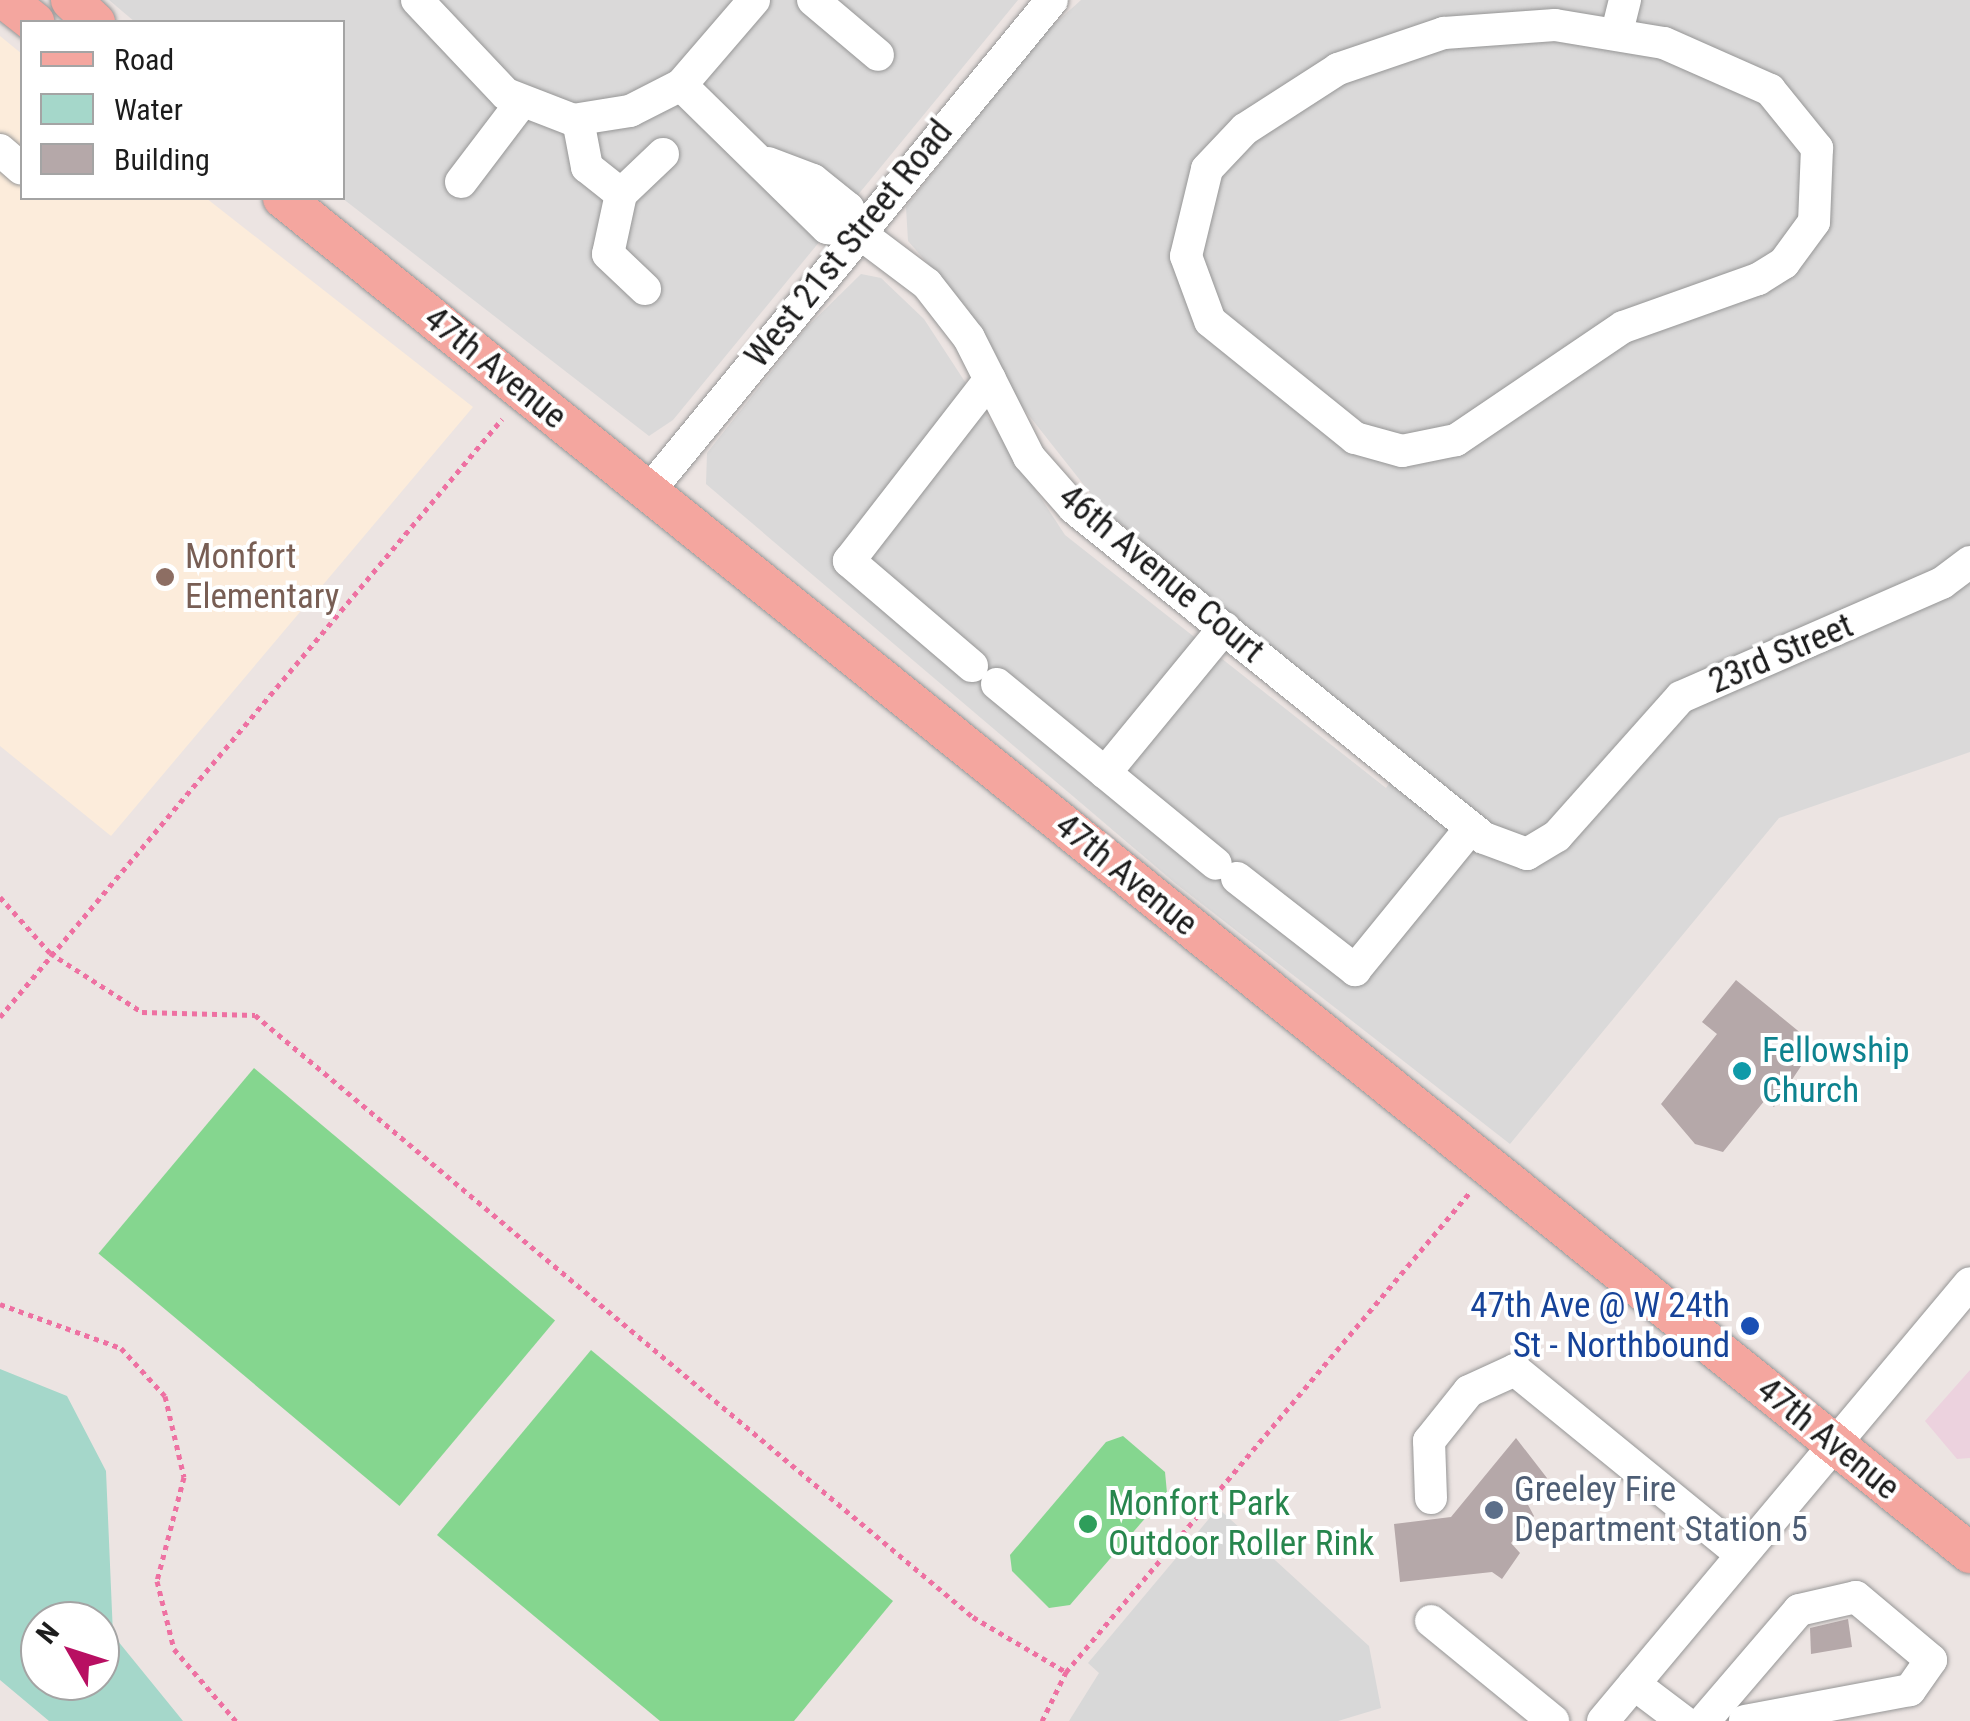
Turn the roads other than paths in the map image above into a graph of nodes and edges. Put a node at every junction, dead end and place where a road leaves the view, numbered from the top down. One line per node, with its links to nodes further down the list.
1 (6, 0): 8 (main road)
2 (71, 0): 9 (main road)
3 (754, 0): 11 (street)
4 (813, 0): 10 (street)
5 (1052, 0): 18 (street, West 21st Street Road)
6 (423, 2): 12 (street)
7 (1621, 16): 7 (street)
8 (31, 20)
9 (94, 20)
10 (878, 54)
11 (682, 86): 13 (street); 18 (street, 46th Avenue Court)
12 (521, 103): 13 (street); 15 (street)
13 (578, 120): 16 (street)
14 (663, 154): 16 (street)
15 (461, 182)
16 (621, 194): 19 (street)
17 (284, 200): 21 (main road, 47th Avenue)
18 (858, 232): 20 (street, 46th Avenue Court); 21 (street, West 21st Street Road)
19 (644, 289)
20 (990, 379): 23 (street, 46th Avenue Court); 24 (street)
21 (649, 492): 28 (main road, 47th Avenue)
22 (1970, 562): 26 (street, 23rd Street)
23 (1224, 628): 24 (street); 25 (street, 46th Avenue Court)
24 (1105, 773): 25 (street)
25 (1472, 828): 26 (street, 46th Avenue Court)
26 (1526, 854)
27 (1970, 1283): 28 (street)
28 (1834, 1444): 30 (street); 31 (main road, 47th Avenue)
29 (1430, 1498): 30 (street)
30 (1741, 1554): 33 (street)
31 (1970, 1554)
32 (1431, 1621): 34 (street)
33 (1634, 1684): 35 (street); 36 (street)
34 (1553, 1721)
35 (1604, 1721)
36 (1683, 1721)
37 (1704, 1721): 38 (street)
38 (1745, 1721)

